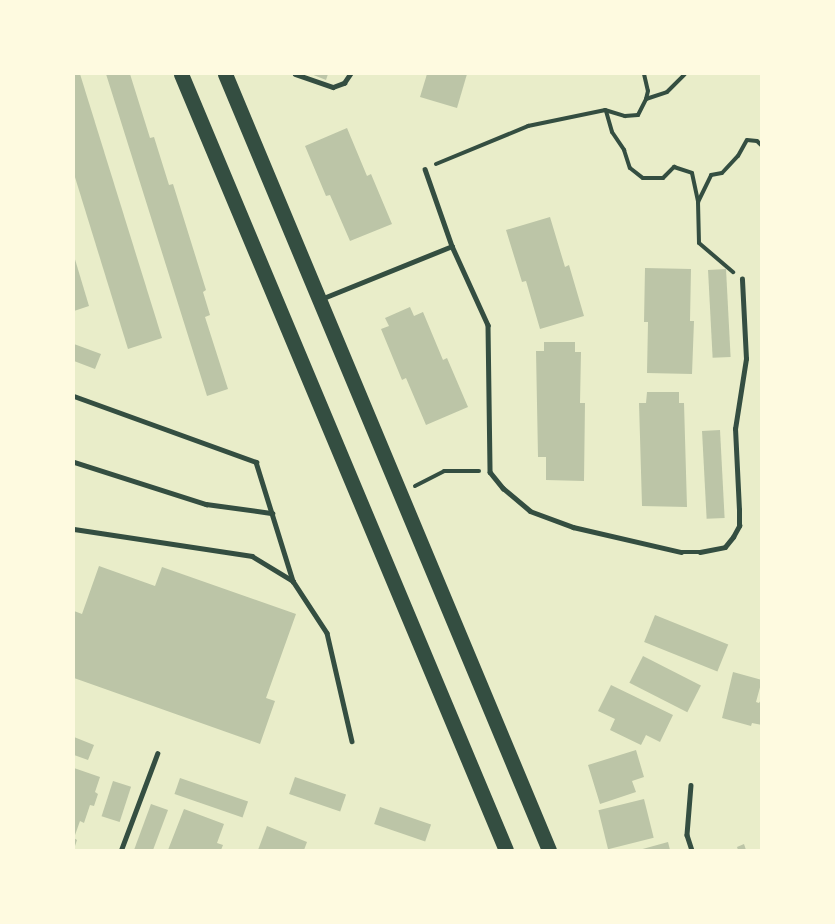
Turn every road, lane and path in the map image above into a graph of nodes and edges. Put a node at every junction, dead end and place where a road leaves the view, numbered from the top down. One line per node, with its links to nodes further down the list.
1 (181, 74): 26 (main road)
2 (225, 74): 14 (main road)
3 (295, 74): 4 (lane)
4 (350, 74)
5 (644, 74): 7 (path)
6 (685, 74): 7 (path)
7 (646, 99): 8 (path)
8 (605, 110): 10 (path); 11 (path)
9 (762, 146): 11 (path)
10 (425, 169): 12 (lane)
11 (698, 202): 13 (path)
12 (452, 246): 14 (lane); 17 (lane)
13 (742, 279): 17 (lane)
14 (319, 300): 18 (main road)
15 (74, 396): 19 (lane)
16 (74, 462): 19 (lane)
17 (490, 472): 18 (path)
18 (401, 494): 27 (main road)
19 (272, 513): 21 (lane)
20 (74, 529): 21 (lane)
21 (293, 581): 22 (lane)
22 (352, 741)
23 (157, 754): 25 (lane)
24 (692, 785): 28 (lane)
25 (122, 850)
26 (506, 850)
27 (549, 850)
28 (692, 850)

